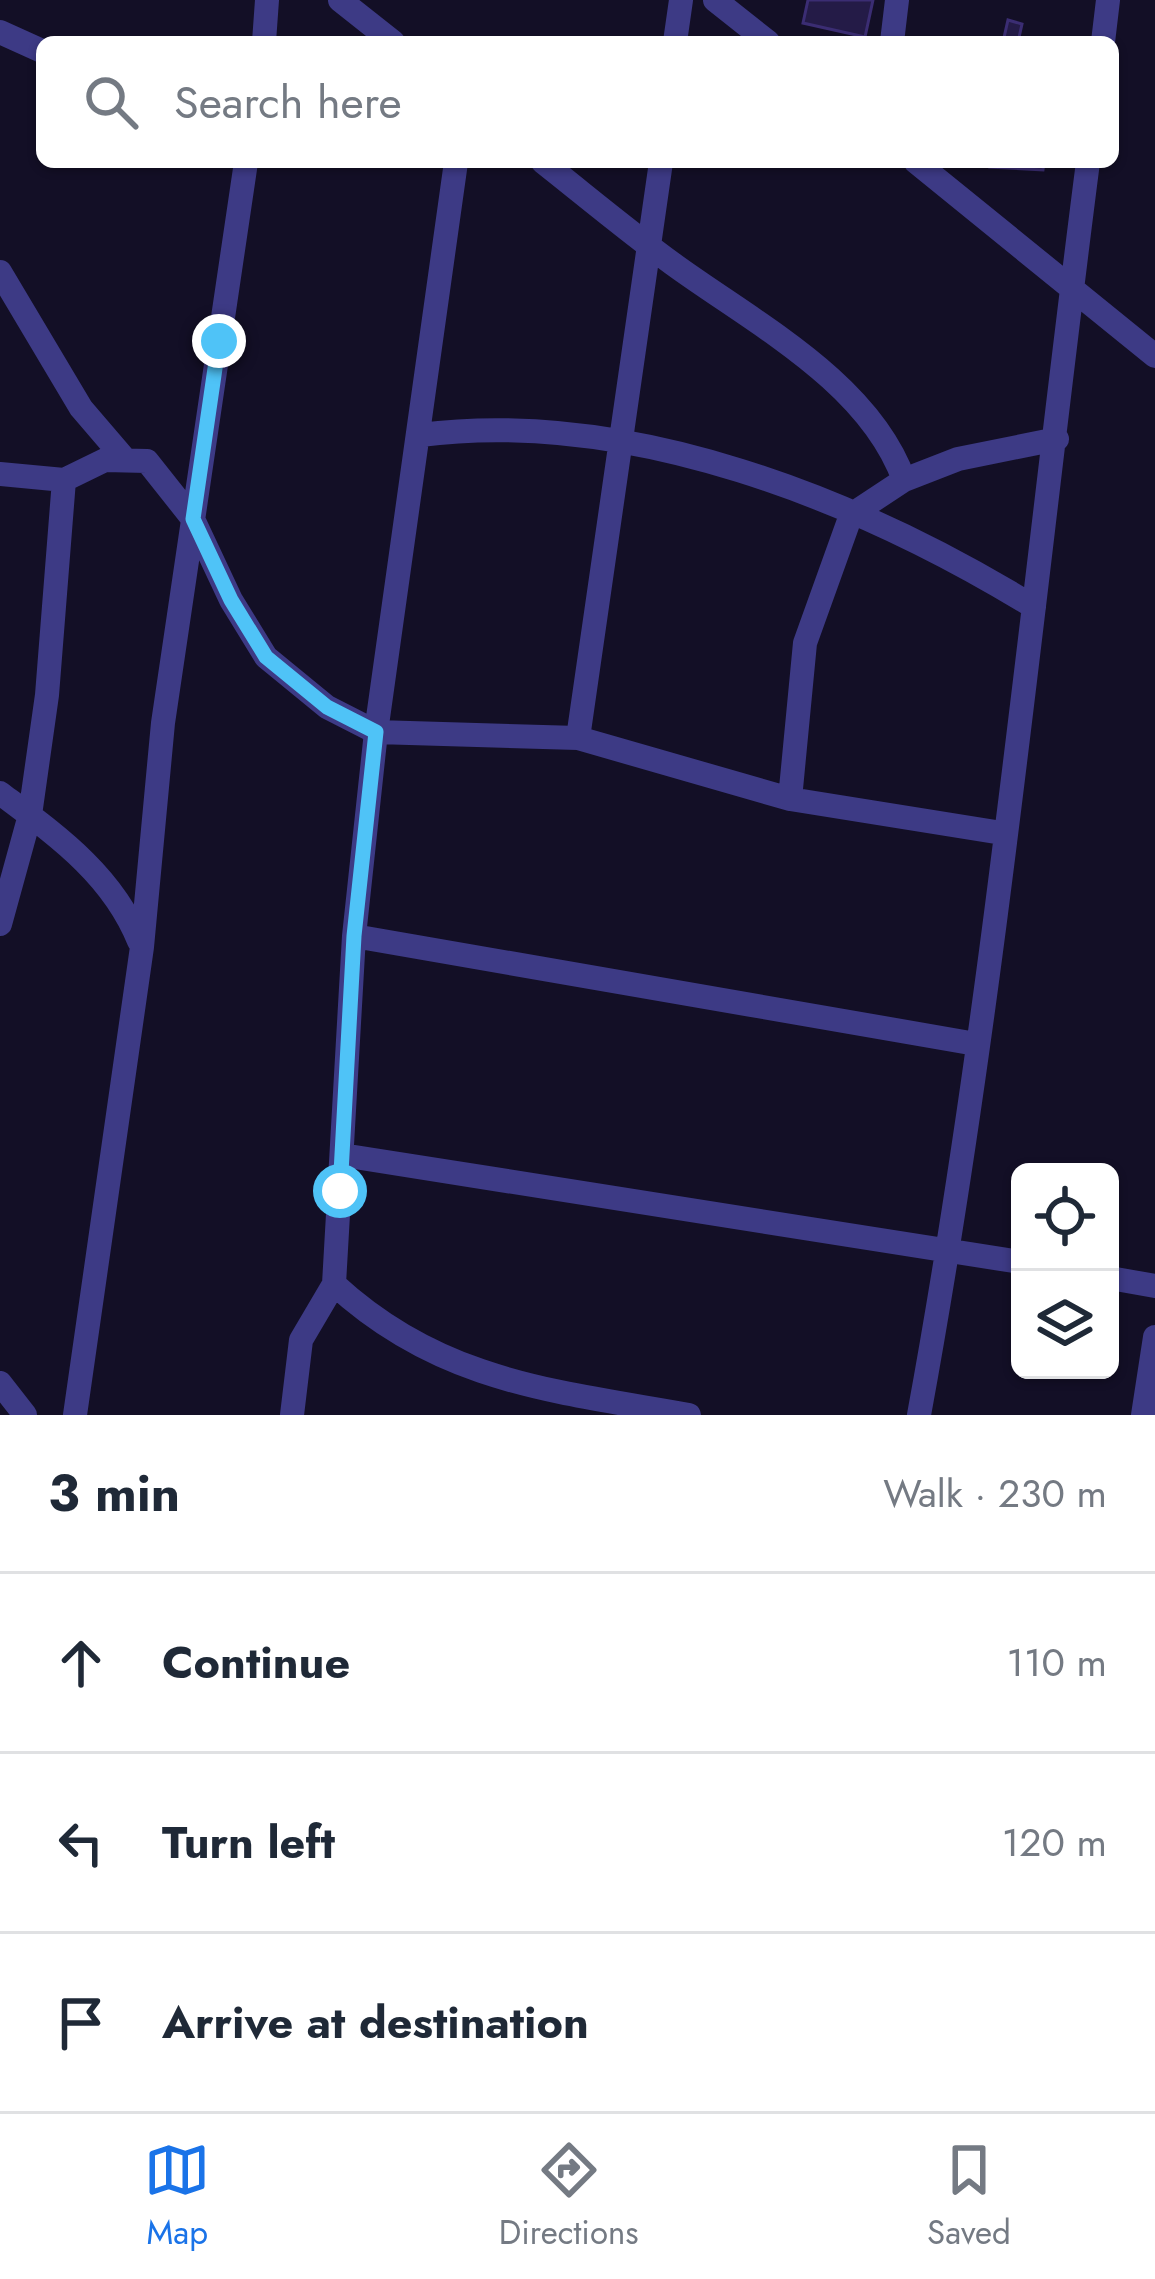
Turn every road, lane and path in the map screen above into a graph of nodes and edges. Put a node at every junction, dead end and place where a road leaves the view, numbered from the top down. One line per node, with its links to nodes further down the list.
1 (268, 0): 8 (street)
2 (340, 0): 9 (street)
3 (681, 0): 10 (street)
4 (716, 0): 11 (street)
5 (897, 0): 12 (street)
6 (1108, 0): 13 (street)
7 (0, 32): 14 (street)
8 (259, 36)
9 (385, 36)
10 (677, 36)
11 (761, 36)
12 (893, 36)
13 (1104, 36)
14 (36, 48)
15 (245, 168): 33 (street)
16 (455, 168): 25 (street)
17 (550, 168): 21 (street)
18 (660, 168): 21 (street)
19 (923, 168): 23 (street)
20 (1087, 168): 23 (street)
21 (650, 248): 27 (street); 31 (street)
22 (0, 272): 28 (street)
23 (1071, 292): 24 (street); 26 (street)
24 (1155, 356)
25 (420, 435): 27 (street); 35 (street)
26 (1057, 439): 31 (street); 34 (street)
27 (622, 443): 32 (street); 36 (street)
28 (123, 458): 30 (street); 33 (street)
29 (0, 474): 30 (street)
30 (64, 480): 39 (street)
31 (904, 480): 32 (street)
32 (851, 515): 34 (street); 38 (street)
33 (193, 519): 35 (street); 43 (street)
34 (1034, 608): 40 (street)
35 (376, 732): 36 (street); 42 (street)
36 (578, 738): 38 (street)
37 (0, 793): 39 (street)
38 (790, 799): 40 (street)
39 (30, 815): 41 (street); 43 (street)
40 (1002, 833): 44 (street)
41 (0, 924)
42 (354, 936): 44 (street); 45 (street)
43 (142, 947): 54 (street)
44 (976, 1044): 46 (street)
45 (342, 1154): 46 (street); 49 (street)
46 (949, 1250): 47 (street); 57 (street)
47 (1011, 1260)
48 (1119, 1280): 50 (street)
49 (334, 1284): 55 (street); 56 (street)
50 (1155, 1286)
51 (1155, 1337): 58 (street)
52 (0, 1383): 53 (street)
53 (25, 1415)
54 (75, 1415)
55 (292, 1415)
56 (689, 1415)
57 (919, 1415)
58 (1143, 1415)

